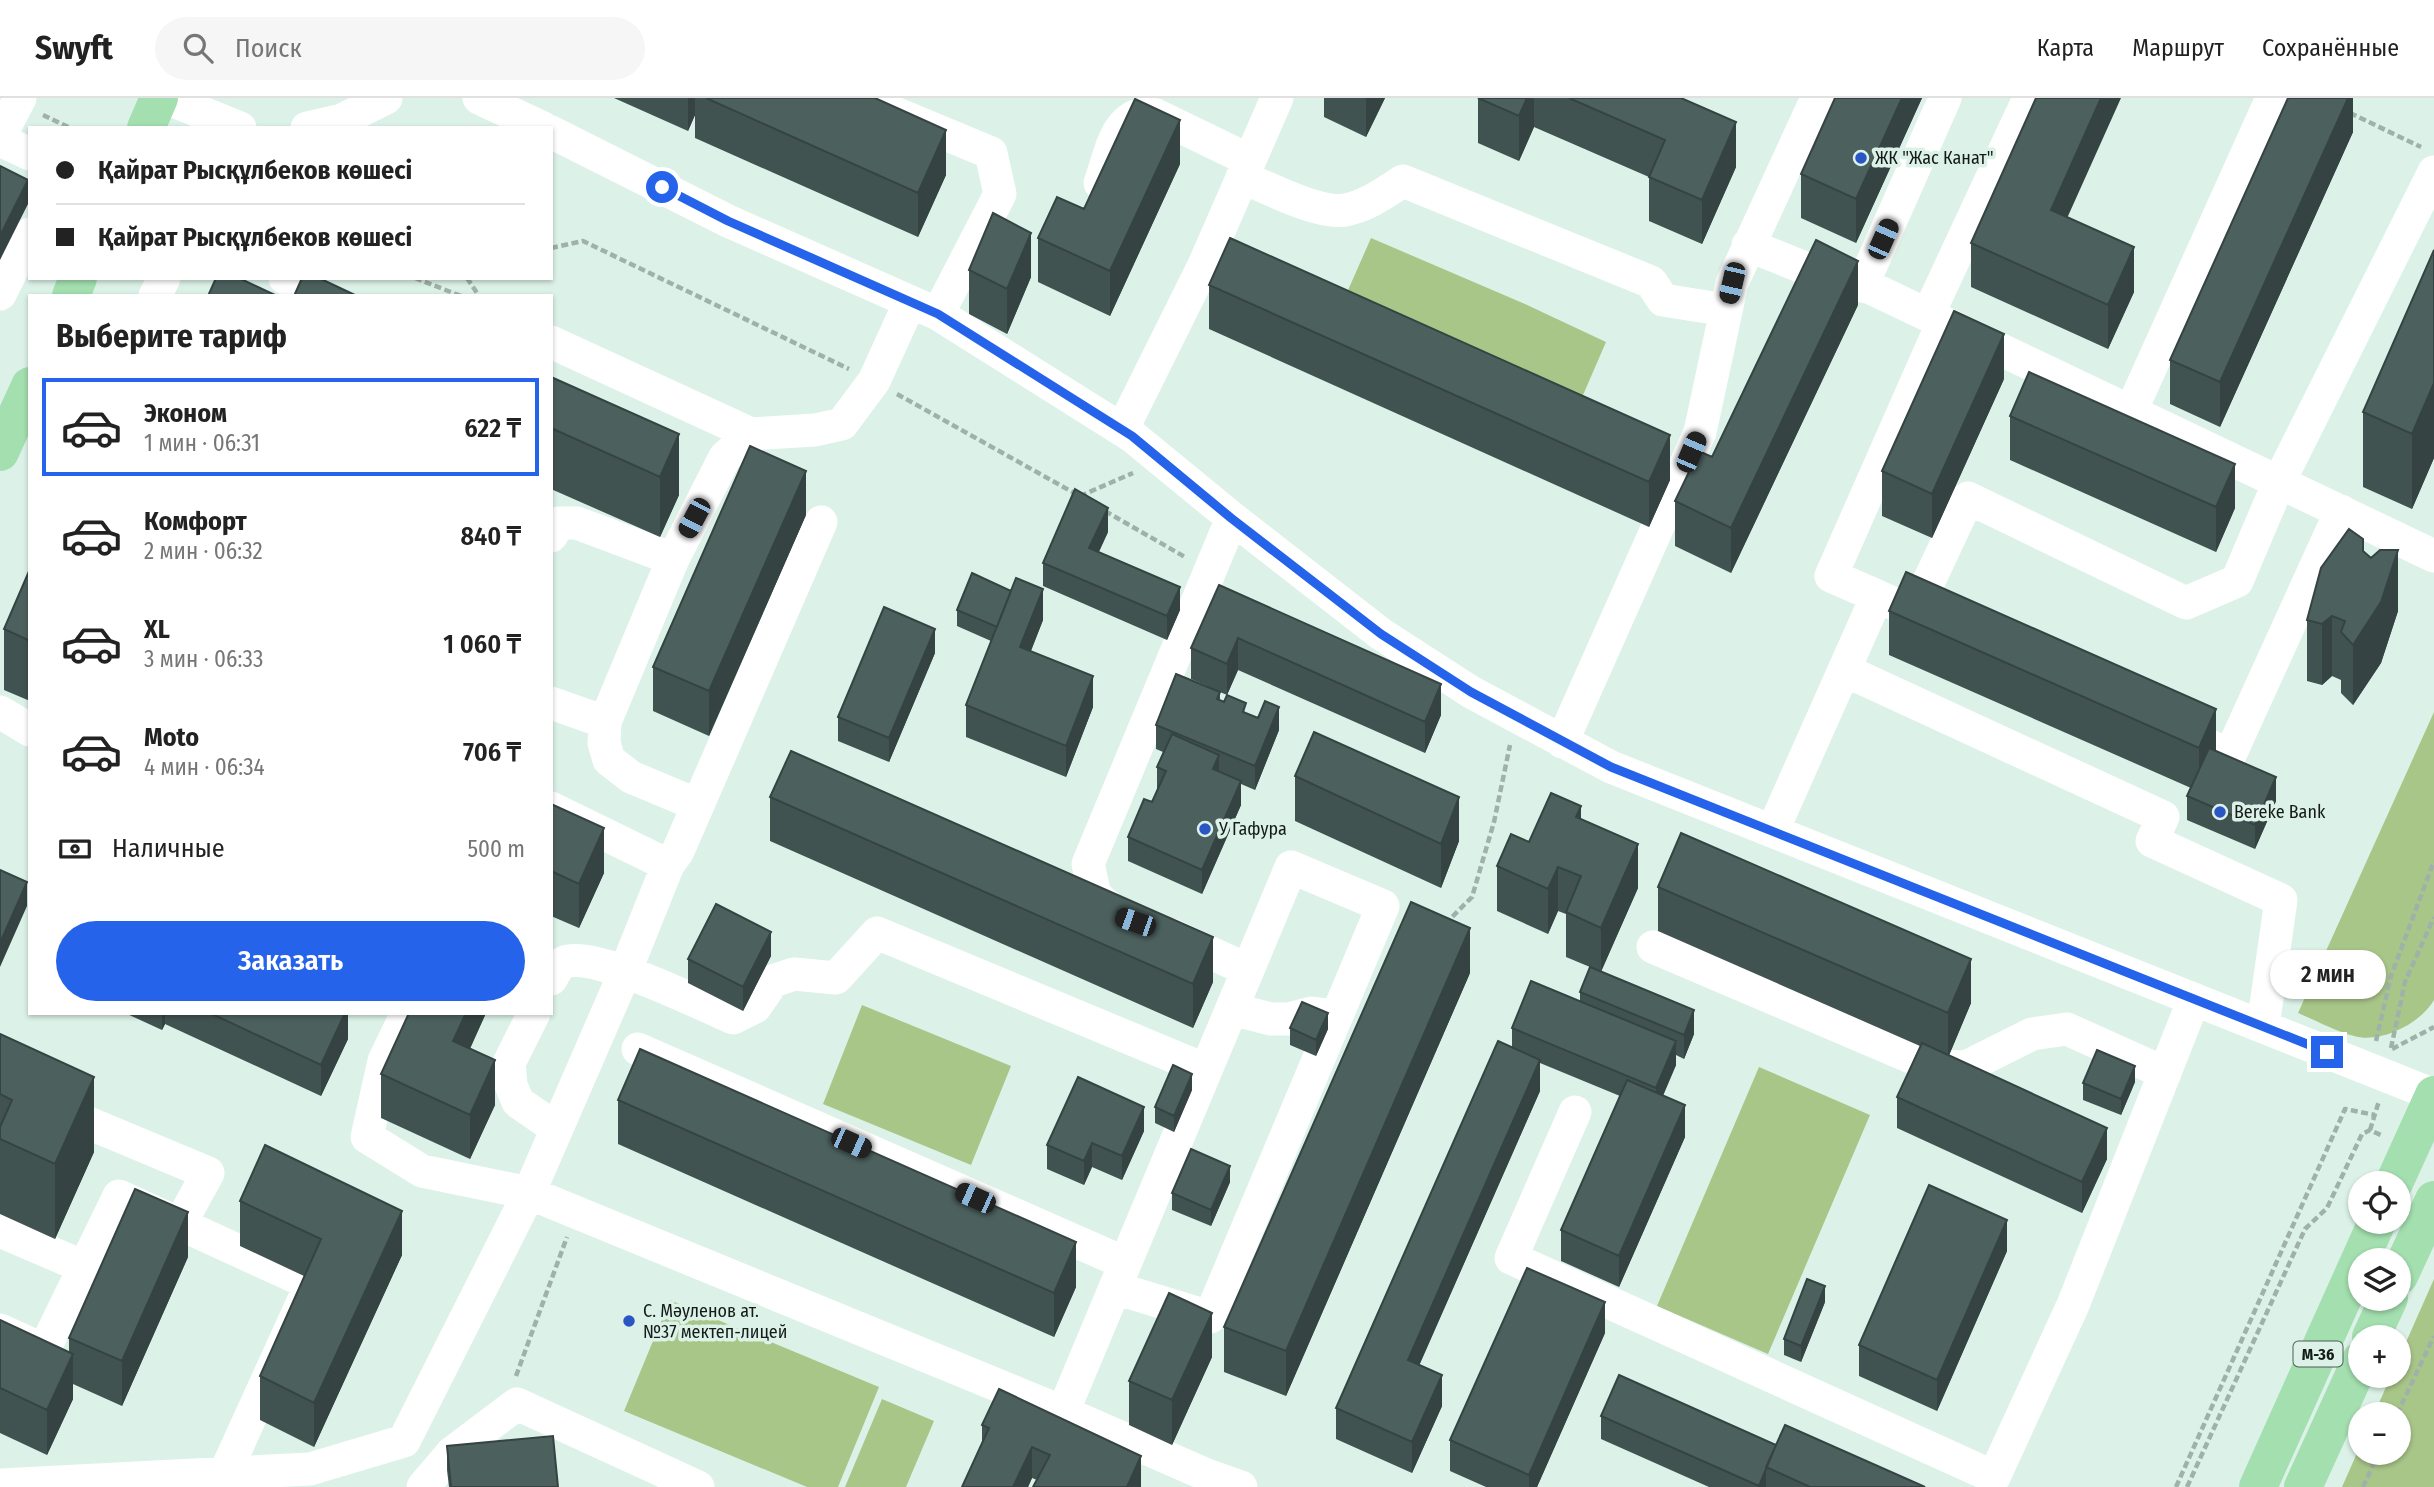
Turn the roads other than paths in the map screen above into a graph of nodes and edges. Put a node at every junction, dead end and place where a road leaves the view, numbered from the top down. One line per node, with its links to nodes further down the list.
1 (20, 98): 17 (street)
2 (159, 98): 12 (main road)
3 (166, 98): 13 (street)
4 (386, 98): 14 (street)
5 (479, 98): 15 (street)
6 (859, 98): 30 (street)
7 (1277, 98): 20 (street)
8 (1818, 98): 23 (street)
9 (1945, 98): 26 (street)
10 (2029, 98): 32 (street)
11 (2272, 98): 35 (street)
12 (147, 126)
13 (233, 126)
14 (316, 126)
15 (539, 126)
16 (553, 133): 30 (street)
17 (0, 138): 18 (street)
18 (28, 153)
19 (2429, 160): 39 (street)
20 (1245, 168): 21 (street); 24 (street); 31 (street)
21 (1088, 212)
22 (28, 237): 28 (street)
23 (1748, 245): 26 (street); 31 (street)
24 (1204, 265): 29 (street); 36 (street)
25 (289, 280): 27 (street)
26 (1862, 286): 32 (street)
27 (314, 294)
28 (0, 295)
29 (1279, 298)
30 (924, 308): 36 (street); 37 (street)
31 (1726, 310): 55 (street)
32 (1935, 318): 35 (street); 46 (street)
33 (553, 343): 37 (street)
34 (26, 402): 38 (main road)
35 (2131, 411): 39 (street)
36 (1122, 430): 41 (street)
37 (751, 434): 45 (street)
38 (0, 452)
39 (2279, 482): 40 (street); 47 (street)
40 (2340, 511): 44 (street); 52 (street)
41 (1231, 518): 55 (street); 61 (street)
42 (821, 522): 56 (street)
43 (553, 533): 45 (street)
44 (2434, 556)
45 (673, 559): 53 (street)
46 (1877, 596): 47 (street); 49 (street)
47 (1914, 613): 48 (street)
48 (1964, 636)
49 (1844, 670): 58 (street); 69 (street)
50 (553, 704): 53 (street)
51 (0, 712): 54 (street)
52 (2154, 721)
53 (605, 722): 56 (street)
54 (28, 729)
55 (1562, 742): 58 (street)
56 (698, 805): 59 (street)
57 (553, 809): 59 (street)
58 (1773, 830): 64 (street)
59 (668, 864): 62 (street)
60 (1653, 947): 72 (street)
61 (1248, 970): 65 (street); 68 (street)
62 (625, 972): 63 (street); 71 (street); 76 (street)
63 (553, 975)
64 (2194, 999): 69 (street); 72 (street)
65 (1232, 1009): 68 (street); 71 (street)
66 (406, 1015): 78 (street)
67 (533, 1015): 76 (street)
68 (1336, 1016): 85 (street)
69 (2263, 1026): 74 (street)
70 (638, 1049): 85 (street)
71 (1206, 1070): 85 (street)
72 (2165, 1073): 75 (street)
73 (0, 1086): 80 (street)
74 (2434, 1095): 77 (main road)
75 (1575, 1112)
76 (557, 1129): 78 (street)
77 (2399, 1171)
78 (529, 1193): 88 (street); 89 (street)
79 (2434, 1200): 83 (main road)
80 (180, 1224): 84 (street); 89 (street)
81 (0, 1231): 84 (street)
82 (2372, 1234): 95 (main road, M-36)
83 (2411, 1250)
84 (84, 1267): 86 (street)
85 (1120, 1276): 88 (street)
86 (0, 1330)
87 (2348, 1388): 96 (main road, M-36)
88 (1063, 1412): 90 (street)
89 (225, 1473): 91 (street)
90 (1207, 1481): 94 (street)
91 (0, 1485)
92 (423, 1487): 93 (street)
93 (698, 1487)
94 (1241, 1487)
95 (2258, 1487)
96 (2303, 1487)

